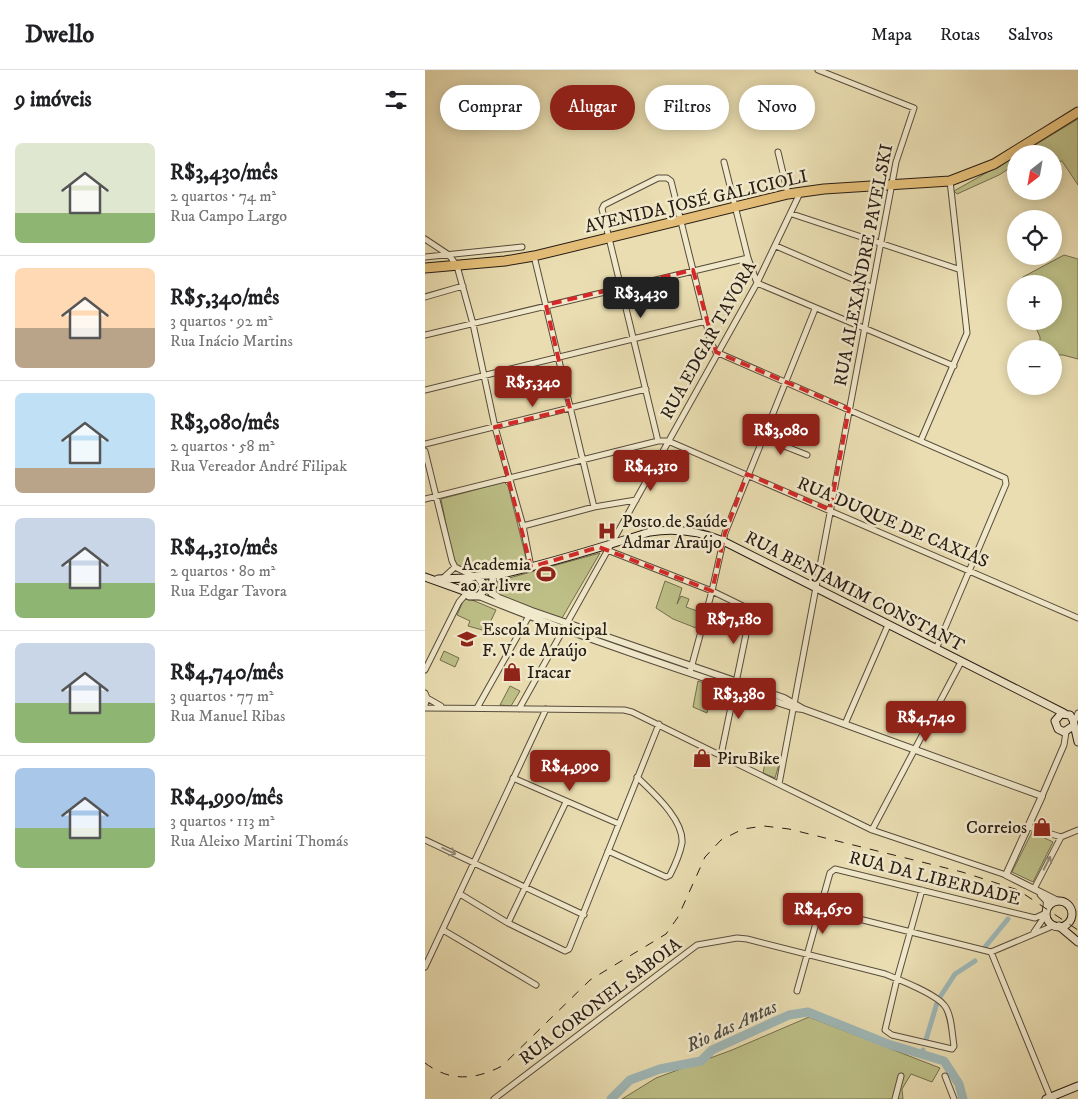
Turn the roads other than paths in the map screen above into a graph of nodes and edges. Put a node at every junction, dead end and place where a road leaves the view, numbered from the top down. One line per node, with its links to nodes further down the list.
1 (818, 70): 6 (street, RUA ALEXANDRE PAVELSKI)
2 (1078, 112): 5 (highway, AVENIDA JOSÉ GALICIOLI)
3 (777, 152): 8 (street)
4 (724, 162): 9 (street)
5 (950, 181): 6 (highway, AVENIDA JOSÉ GALICIOLI); 23 (street)
6 (891, 185): 7 (highway, AVENIDA JOSÉ GALICIOLI); 14 (street, RUA ALEXANDRE PAVELSKI)
7 (800, 192): 8 (highway, AVENIDA JOSÉ GALICIOLI); 10 (street, RUA EDGAR TAVORA)
8 (788, 194): 9 (highway, AVENIDA JOSÉ GALICIOLI)
9 (736, 206): 11 (highway, AVENIDA JOSÉ GALICIOLI); 20 (street)
10 (792, 214): 14 (street); 15 (street, RUA EDGAR TAVORA)
11 (680, 220): 12 (highway, AVENIDA JOSÉ GALICIOLI); 12 (street); 24 (street)
12 (609, 237): 18 (highway, AVENIDA JOSÉ GALICIOLI); 27 (street)
13 (425, 239): 17 (street)
14 (879, 244): 23 (street); 28 (street, RUA ALEXANDRE PAVELSKI)
15 (776, 246): 25 (street, RUA EDGAR TAVORA); 28 (street)
16 (522, 247): 17 (street)
17 (449, 255): 19 (street); 21 (street)
18 (534, 256): 21 (highway, AVENIDA JOSÉ GALICIOLI); 30 (street)
19 (425, 257)
20 (747, 258): 24 (street); 25 (street)
21 (457, 266): 22 (highway, AVENIDA JOSÉ GALICIOLI); 26 (street)
22 (425, 268)
23 (958, 269): 39 (street)
24 (693, 270): 27 (street); 32 (street)
25 (757, 283): 31 (street); 37 (street, RUA EDGAR TAVORA)
26 (463, 286): 29 (street); 33 (street)
27 (622, 286): 30 (street); 36 (street)
28 (871, 287): 34 (street, RUA ALEXANDRE PAVELSKI)
29 (425, 298)
30 (546, 305): 33 (street); 38 (street)
31 (815, 308): 34 (street); 41 (street)
32 (706, 321): 36 (street); 37 (street)
33 (473, 324): 35 (street); 40 (street)
34 (863, 328): 39 (street); 45 (street, RUA ALEXANDRE PAVELSKI)
35 (425, 335)
36 (635, 338): 38 (street); 42 (street)
37 (716, 352): 41 (street); 50 (street, RUA EDGAR TAVORA)
38 (557, 357): 40 (street); 44 (street)
39 (954, 366): 48 (street)
40 (484, 376): 43 (street); 46 (street)
41 (787, 382): 45 (street); 47 (street)
42 (646, 389): 44 (street); 49 (street)
43 (425, 390)
44 (570, 409): 46 (street); 54 (street)
45 (849, 409): 48 (street); 61 (street, RUA ALEXANDRE PAVELSKI)
46 (495, 427): 51 (street); 56 (street)
47 (764, 438): 53 (street); 55 (street)
48 (921, 440): 67 (street)
49 (658, 441): 50 (street); 54 (street)
50 (669, 441): 55 (street, RUA DUQUE DE CAXIAS); 59 (street, RUA EDGAR TAVORA)
51 (425, 444)
52 (425, 451): 57 (street)
53 (807, 455)
54 (584, 460): 56 (street); 60 (street)
55 (747, 474): 61 (street, RUA DUQUE DE CAXIAS); 63 (street)
56 (510, 478): 57 (street); 62 (street)
57 (437, 496): 58 (street); 65 (street)
58 (425, 499)
59 (636, 500): 60 (street); 64 (street, RUA EDGAR TAVORA)
60 (594, 507): 62 (street)
61 (830, 510): 67 (street, RUA DUQUE DE CAXIAS); 73 (street, RUA ALEXANDRE PAVELSKI)
62 (523, 526): 66 (street)
63 (723, 541): 64 (main road, RUA BENJAMIM CONSTANT); 73 (main road, RUA BENJAMIM CONSTANT); 74 (street)
64 (608, 547): 66 (main road, RUA BENJAMIM CONSTANT); 74 (street); 80 (street, RUA EDGAR TAVORA)
65 (455, 567): 69 (street); 71 (street)
66 (531, 567): 70 (main road, RUA BENJAMIM CONSTANT)
67 (970, 570): 79 (street, RUA DUQUE DE CAXIAS); 82 (street)
68 (426, 577): 71 (main road, RUA BENJAMIM CONSTANT); 75 (main road)
69 (473, 577): 70 (main road, RUA BENJAMIM CONSTANT); 71 (main road, RUA BENJAMIM CONSTANT); 72 (main road); 75 (main road)
70 (497, 577): 72 (main road, RUA BENJAMIM CONSTANT); 76 (main road)
71 (441, 579)
72 (484, 586): 76 (street); 77 (main road)
73 (817, 589): 81 (main road, RUA BENJAMIM CONSTANT); 89 (street, RUA ALEXANDRE PAVELSKI)
74 (712, 591): 84 (street); 86 (street)
75 (465, 592): 77 (main road); 85 (street)
76 (491, 593): 78 (street)
77 (479, 596): 78 (street)
78 (530, 614): 80 (street); 92 (street)
79 (1078, 618)
80 (566, 625): 84 (street); 93 (street, RUA EDGAR TAVORA)
81 (888, 625): 82 (main road, RUA BENJAMIM CONSTANT); 99 (street)
82 (936, 649): 83 (main road, RUA BENJAMIM CONSTANT)
83 (961, 662): 88 (main road, RUA BENJAMIM CONSTANT); 102 (street)
84 (691, 669): 86 (street)
85 (425, 670)
86 (736, 685): 89 (street); 103 (street)
87 (426, 696): 90 (street); 91 (street)
88 (1046, 705): 96 (main road, RUA BENJAMIM CONSTANT); 97 (main road, RUA BENJAMIM CONSTANT)
89 (795, 706): 99 (street); 106 (street, RUA ALEXANDRE PAVELSKI)
90 (425, 707): 91 (street)
91 (441, 707): 92 (street)
92 (477, 708): 93 (street)
93 (519, 709): 94 (street)
94 (546, 709): 98 (street); 105 (street)
95 (1078, 712): 96 (street); 100 (street)
96 (1067, 714): 97 (main road); 100 (main road)
97 (1056, 718): 100 (main road, RUA BENJAMIM CONSTANT)
98 (659, 724): 103 (street); 104 (street)
99 (845, 724): 102 (street)
100 (1070, 728): 101 (main road); 107 (street)
101 (1078, 742)
102 (915, 751): 107 (street); 111 (street)
103 (721, 755): 106 (street)
104 (637, 777): 109 (street); 115 (street)
105 (513, 778): 108 (street); 116 (street)
106 (779, 784): 111 (street)
107 (1042, 796): 110 (street)
108 (566, 802): 109 (street); 118 (street)
109 (619, 824): 115 (street)
110 (1029, 827): 113 (street); 117 (street)
111 (872, 830): 117 (street)
112 (1078, 830): 113 (street)
113 (1061, 838): 120 (street, one-way to 113)
114 (425, 840): 116 (street, one-way to 116)
115 (608, 851): 127 (street)
116 (473, 863): 118 (street); 121 (street)
117 (1006, 875): 120 (street)
118 (525, 888): 127 (street); 130 (street)
119 (922, 890): 124 (street, RUA DA LIBERDADE); 128 (street, RUA DA LIBERDADE); 133 (street)
120 (1034, 890): 122 (street); 126 (street)
121 (460, 894): 130 (street); 132 (street)
122 (1058, 901): 123 (main road); 126 (main road)
123 (1070, 907): 125 (main road); 129 (main road)
124 (819, 909): 133 (street); 137 (street)
125 (1078, 911)
126 (1046, 912): 128 (street, RUA DA LIBERDADE); 131 (main road); 134 (street)
127 (583, 915): 130 (street)
128 (1031, 918): 134 (street, RUA DA LIBERDADE)
129 (1073, 919): 131 (main road); 135 (main road)
130 (509, 922)
131 (1057, 926): 134 (street); 135 (main road)
132 (443, 930): 138 (street); 140 (street)
133 (910, 932): 136 (street); 139 (street)
134 (1034, 933): 136 (street)
135 (1077, 941)
136 (991, 952): 145 (street)
137 (807, 954): 139 (street, RUA CORONEL SABOIA); 141 (street); 146 (street, RUA CORONEL SABOIA)
138 (425, 967)
139 (897, 979): 139 (street, RUA CORONEL SABOIA)
140 (536, 984)
141 (797, 991)
142 (901, 1076): 147 (street)
143 (945, 1076): 148 (street)
144 (1078, 1086): 145 (main road)
145 (1049, 1098)
146 (494, 1099)
147 (895, 1099)
148 (954, 1099)

